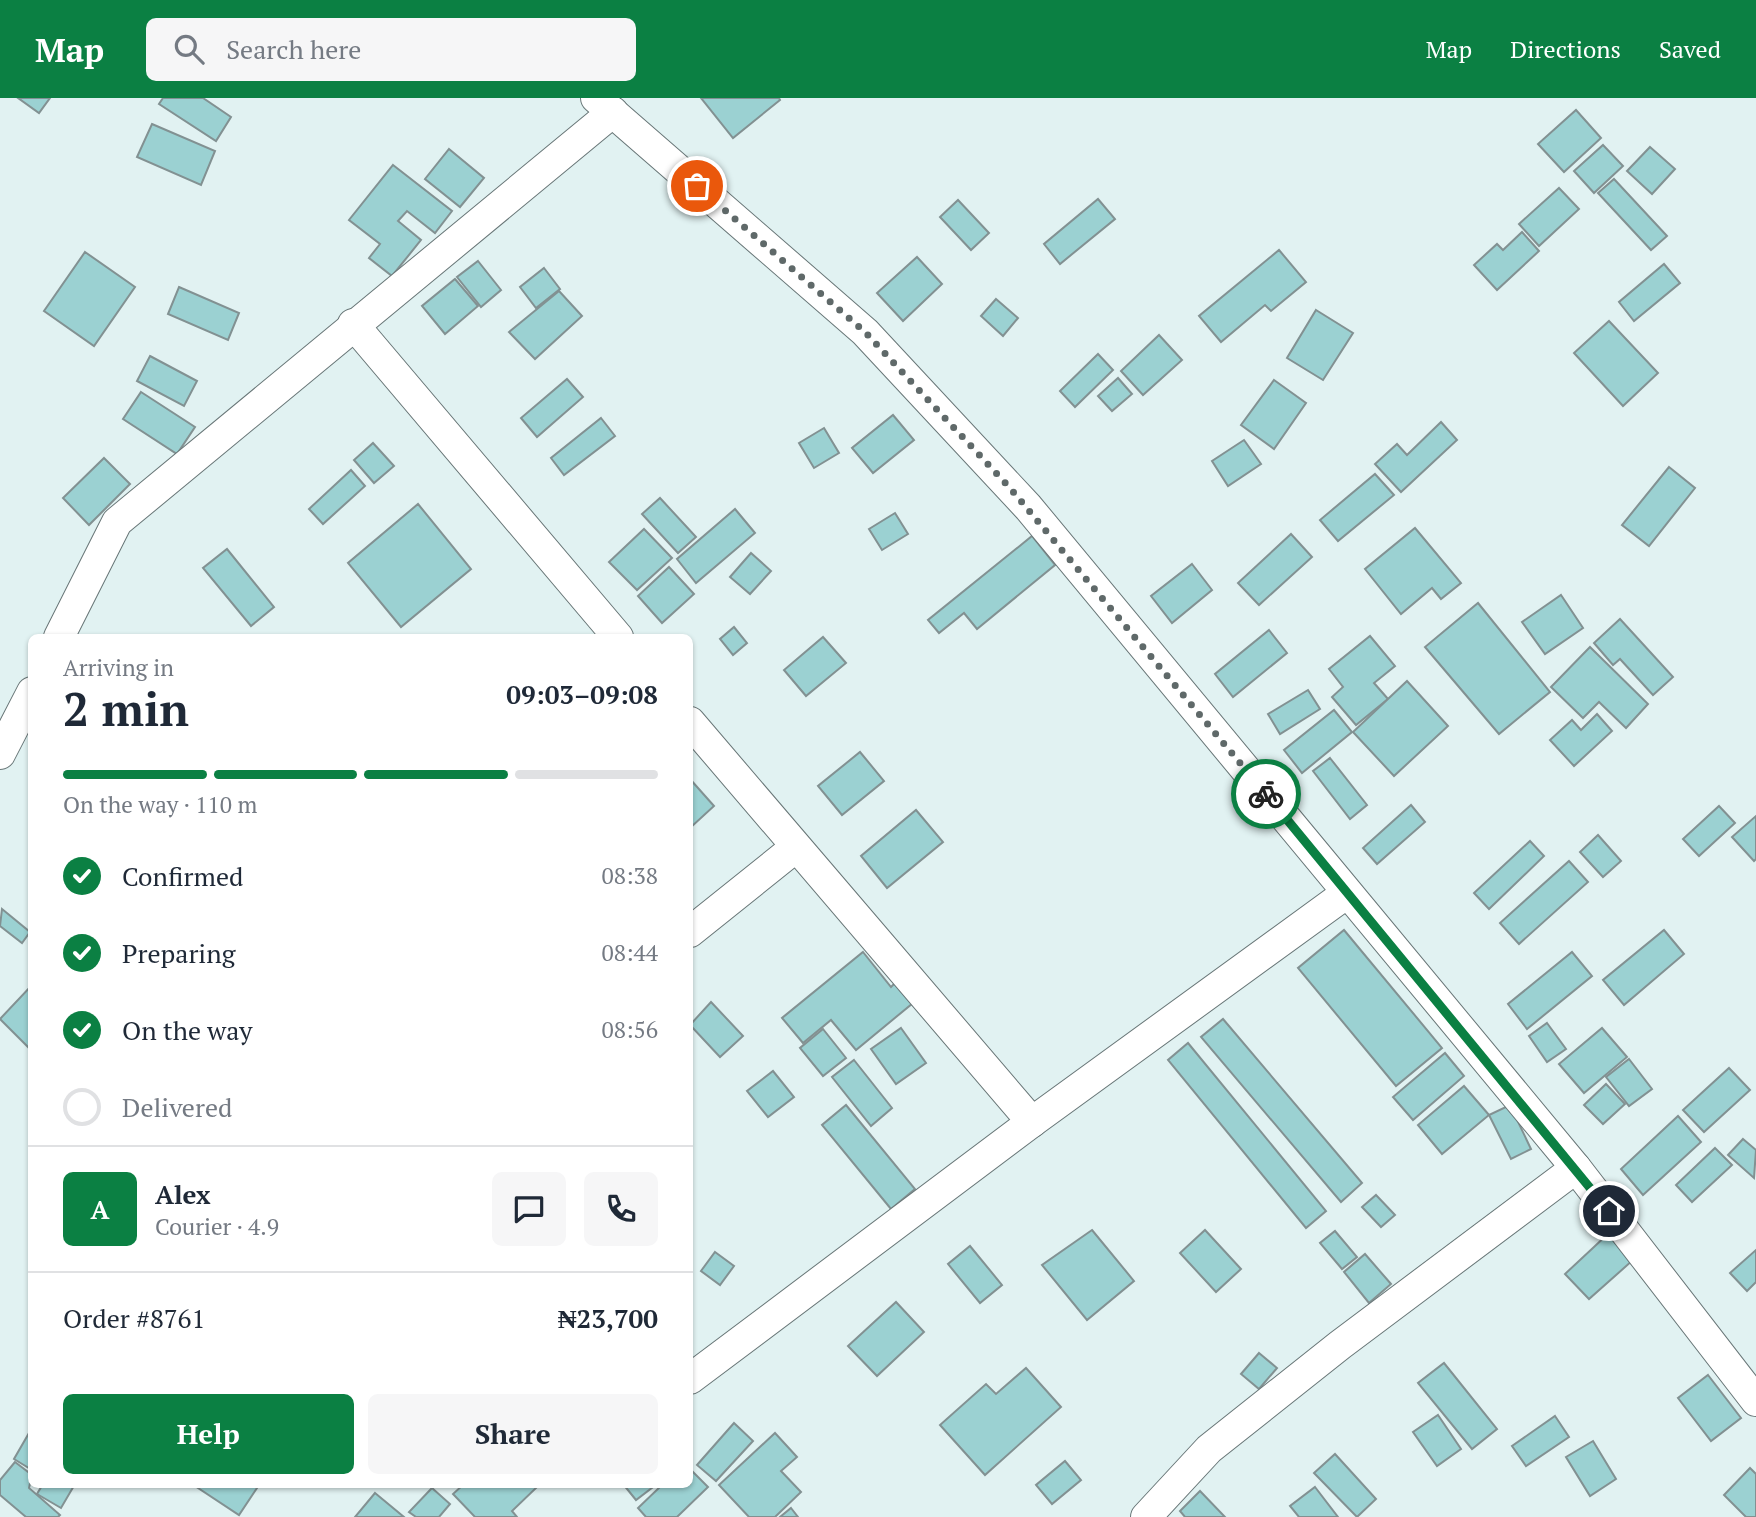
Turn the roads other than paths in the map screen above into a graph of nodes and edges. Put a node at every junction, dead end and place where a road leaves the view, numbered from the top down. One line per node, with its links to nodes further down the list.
1 (605, 105): 2 (street); 9 (street)
2 (353, 324): 3 (street); 4 (street)
3 (61, 634)
4 (615, 634)
5 (28, 700): 7 (street)
6 (693, 726): 8 (street)
7 (0, 754)
8 (796, 847): 10 (street); 11 (street)
9 (1347, 892): 11 (street); 12 (street)
10 (693, 930)
11 (1032, 1122): 13 (street)
12 (1576, 1168): 14 (street); 15 (street)
13 (693, 1377)
14 (1756, 1401)
15 (1146, 1517)

